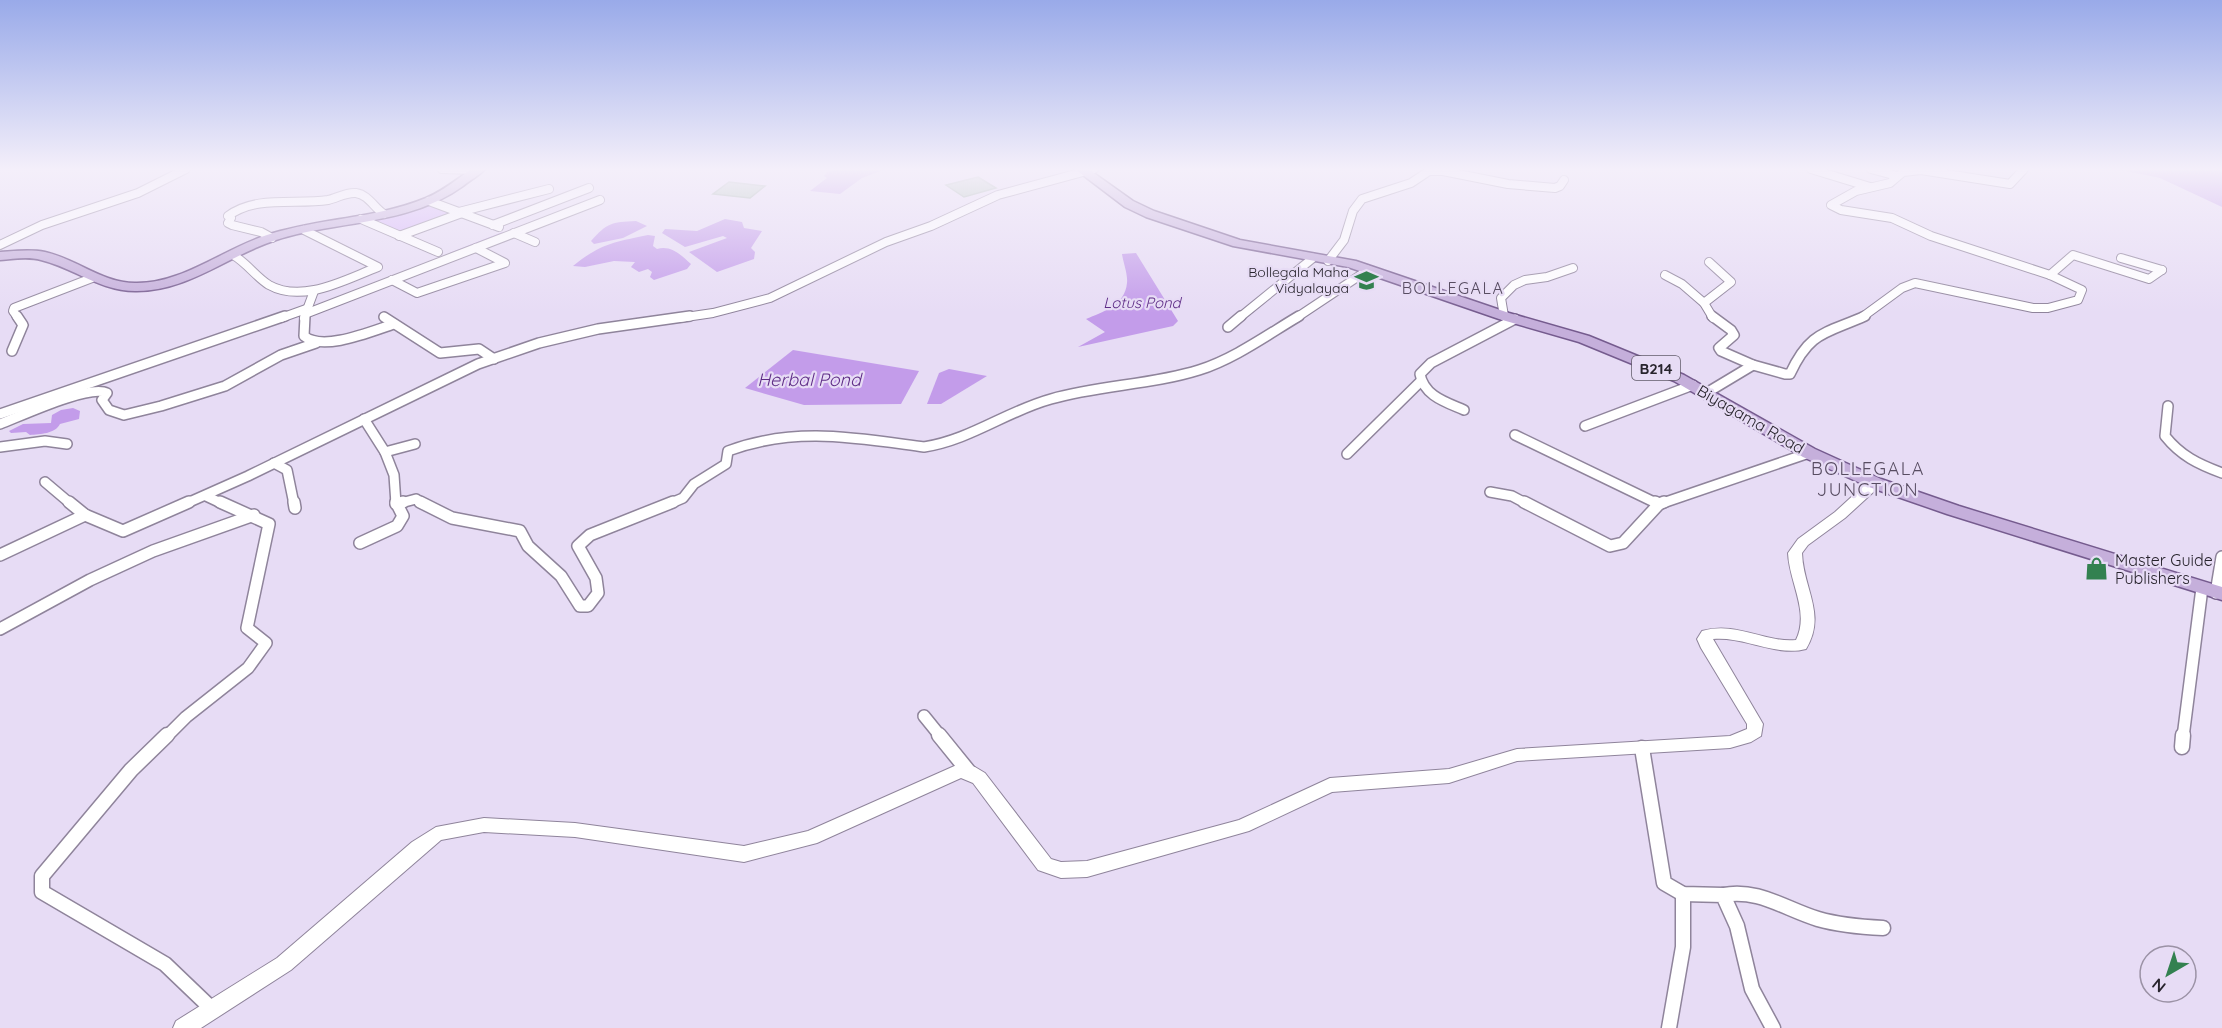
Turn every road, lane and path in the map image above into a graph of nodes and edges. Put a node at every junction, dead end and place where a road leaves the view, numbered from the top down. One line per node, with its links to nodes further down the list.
1 (64, 217): 20 (street)
2 (229, 217): 18 (street)
3 (370, 217): 12 (main road)
4 (449, 217): 17 (street)
5 (471, 217): 13 (street)
6 (514, 217): 13 (street)
7 (556, 217): 16 (street)
8 (951, 217): 45 (street)
9 (1159, 217): 26 (main road, Biyagama Road / B214)
10 (1351, 217): 26 (street)
11 (1891, 217): 32 (street)
12 (361, 219): 14 (main road); 17 (street)
13 (493, 225): 15 (street)
14 (304, 230): 18 (main road); 36 (street)
15 (505, 230)
16 (514, 233): 19 (street); 21 (street)
17 (399, 236): 22 (street)
18 (272, 238): 23 (main road)
19 (535, 242)
20 (0, 245)
21 (476, 248): 35 (street); 35 (street)
22 (438, 252)
23 (233, 255): 34 (main road); 36 (street)
24 (0, 256): 34 (main road)
25 (2121, 258): 33 (street)
26 (1320, 259): 30 (main road, Biyagama Road / B214); 42 (street)
27 (1709, 262): 37 (street)
28 (1573, 268): 40 (street)
29 (2130, 268): 33 (street)
30 (1368, 270): 40 (main road, Biyagama Road / B214); 69 (street)
31 (1665, 275): 37 (street)
32 (2050, 275): 33 (street); 46 (street)
33 (2154, 276)
34 (92, 278): 44 (street)
35 (392, 280): 38 (street)
36 (314, 291): 38 (street)
37 (1704, 303): 46 (street)
38 (305, 312): 43 (street); 52 (street)
39 (384, 317): 41 (street)
40 (1510, 318): 47 (street); 48 (main road, Biyagama Road / B214)
41 (394, 324): 43 (street); 45 (street)
42 (1228, 327)
43 (316, 343): 54 (street)
44 (12, 351)
45 (494, 359): 53 (street)
46 (1753, 365): 49 (street)
47 (1420, 382): 51 (street); 62 (street)
48 (1693, 385): 49 (main road, Biyagama Road / B214); 55 (street)
49 (1708, 392): 61 (main road, Biyagama Road / B214)
50 (2168, 406): 64 (street)
51 (1464, 410)
52 (0, 414)
53 (364, 418): 60 (street); 63 (street)
54 (0, 424)
55 (1586, 426)
56 (1515, 435): 70 (street)
57 (67, 444): 59 (street)
58 (415, 444): 60 (street)
59 (0, 447)
60 (385, 452): 69 (street)
61 (1809, 453): 66 (main road, Biyagama Road / B214); 70 (street)
62 (1347, 454)
63 (274, 463): 68 (street); 71 (street)
64 (2222, 473)
65 (45, 482): 72 (street)
66 (1875, 483): 77 (main road, Biyagama Road / B214); 81 (street)
67 (1491, 492): 70 (street)
68 (206, 496): 72 (street); 73 (street)
69 (396, 504): 74 (street)
70 (1659, 504)
71 (295, 508)
72 (85, 515): 75 (street)
73 (254, 515): 78 (street); 86 (street)
74 (360, 543)
75 (0, 555)
76 (2222, 556): 77 (street)
77 (2214, 592): 80 (street)
78 (0, 629)
79 (924, 716): 82 (street)
80 (2182, 747)
81 (1642, 748): 82 (street); 83 (street)
82 (969, 772): 86 (street)
83 (1683, 894): 84 (street); 88 (street)
84 (1723, 895): 85 (street); 89 (street)
85 (1883, 927)
86 (212, 1009): 87 (street)
87 (183, 1028)
88 (1669, 1028)
89 (1773, 1028)

